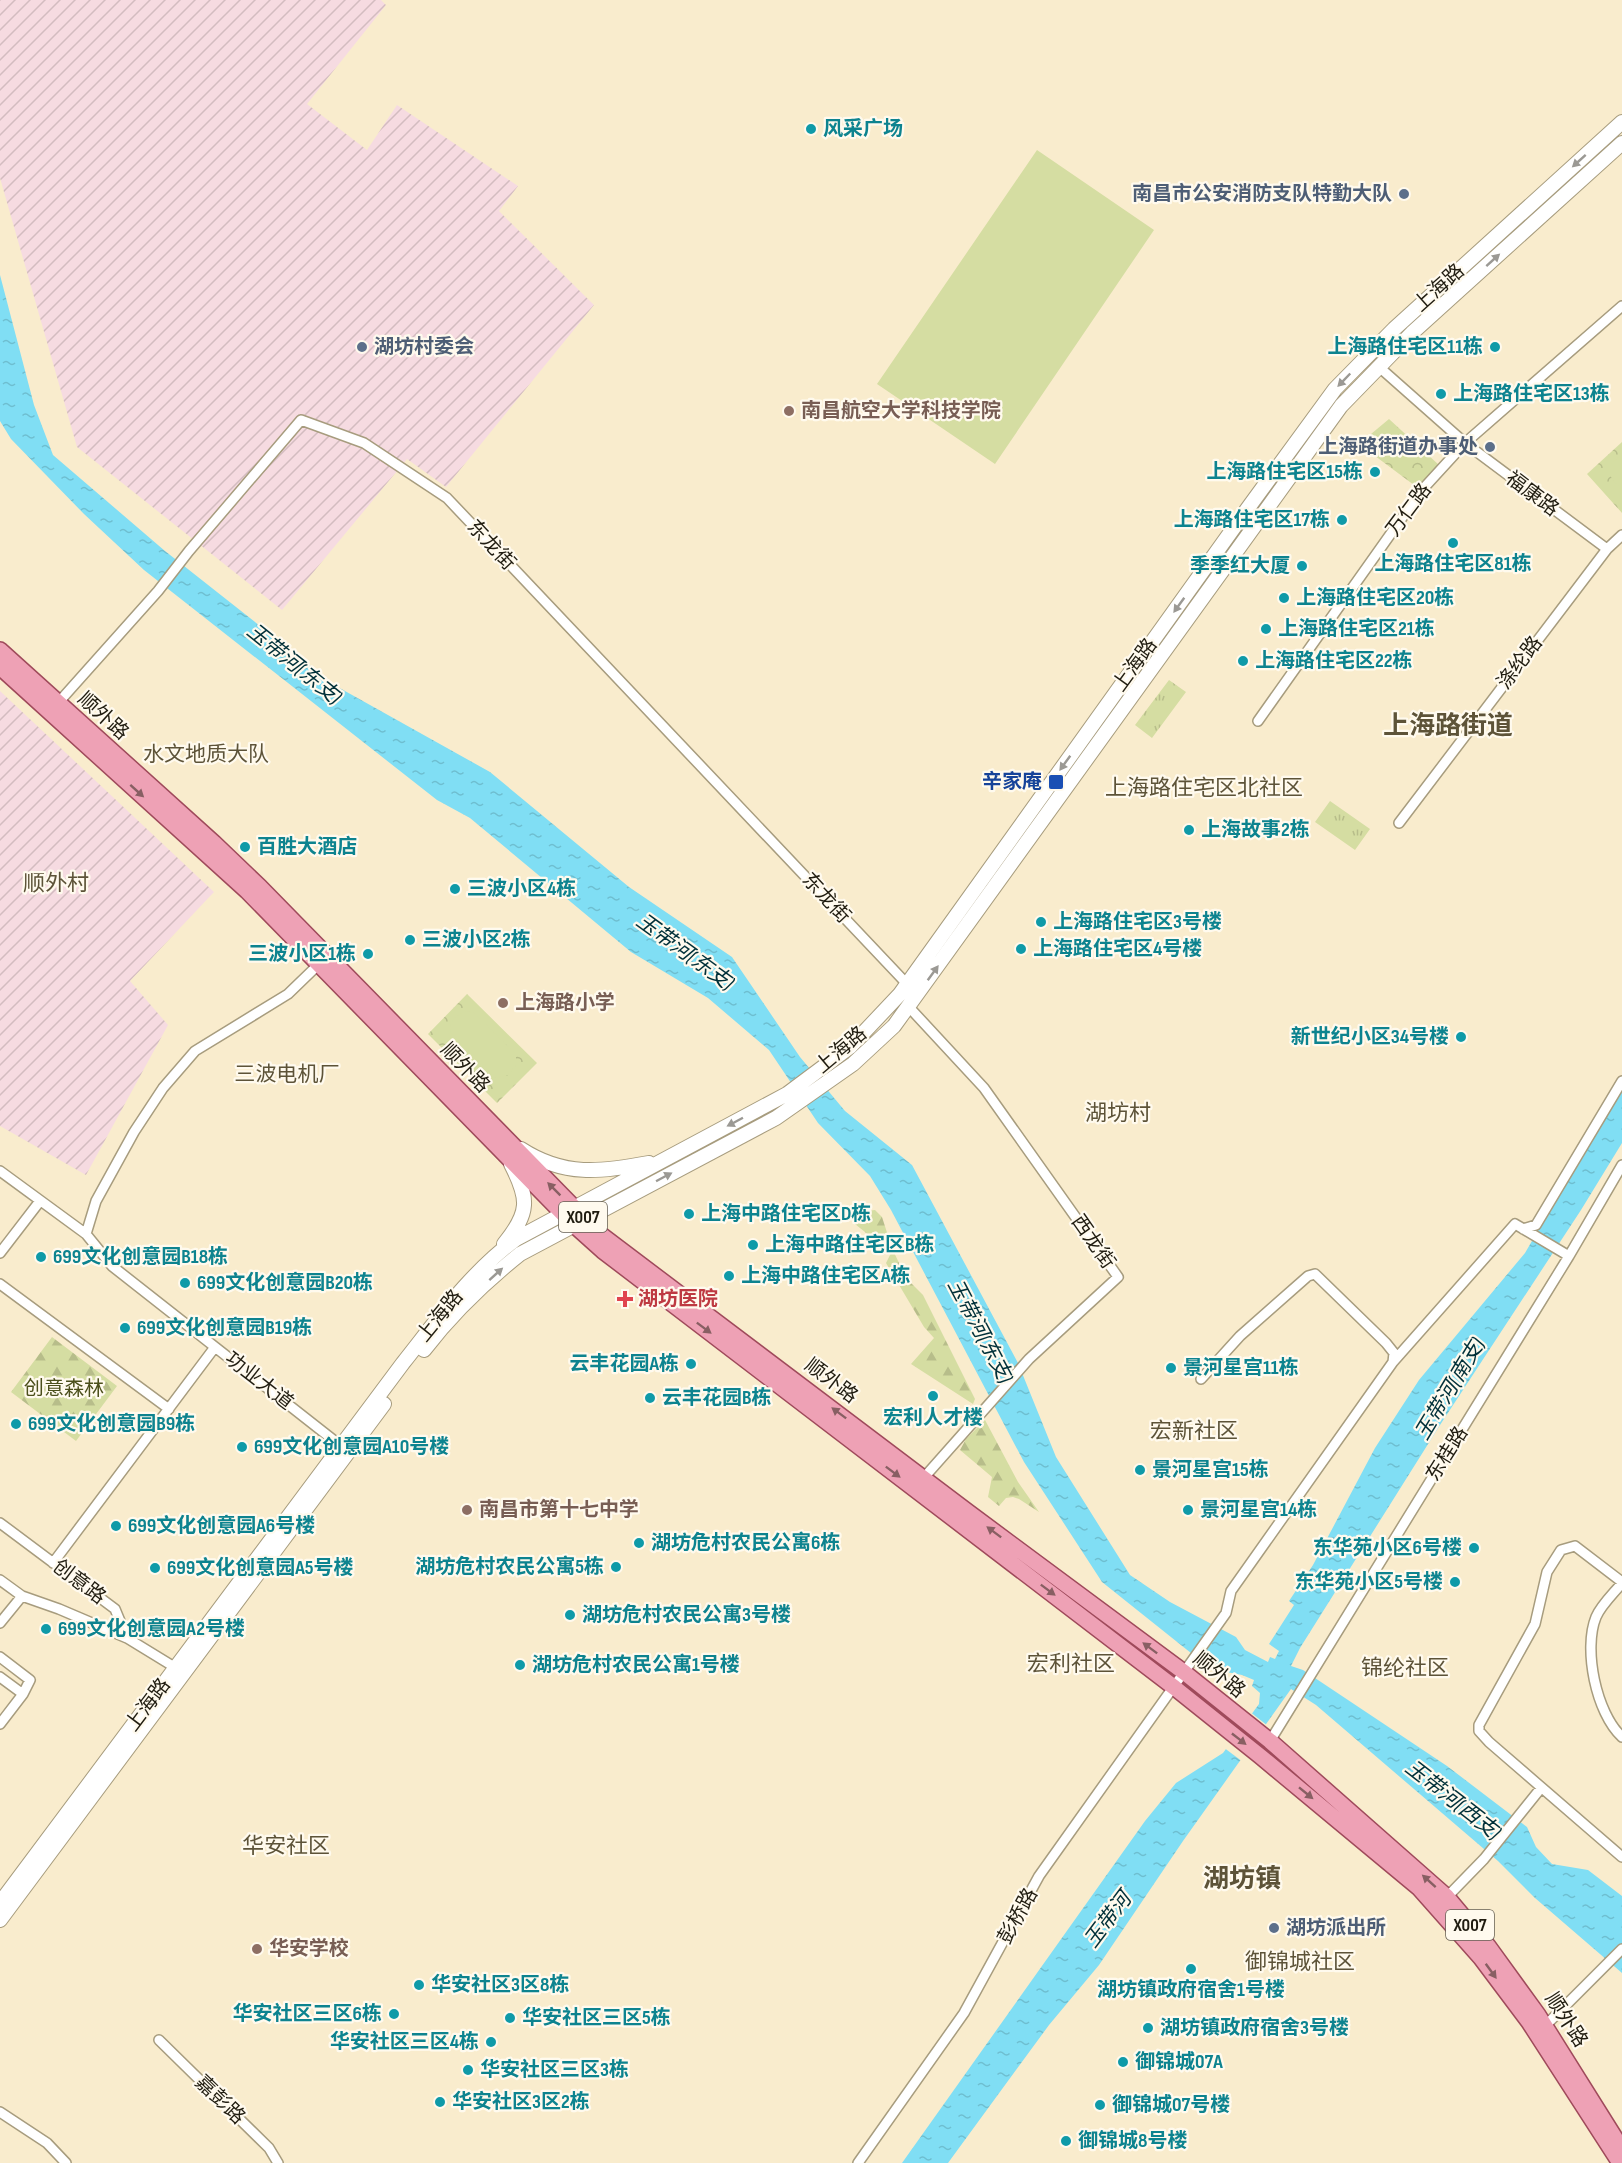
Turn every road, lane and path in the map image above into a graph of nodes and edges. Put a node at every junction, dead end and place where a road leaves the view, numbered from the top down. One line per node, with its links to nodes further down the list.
1 (1622, 122): 14 (main road, 上海路, one-way to 14)
2 (1622, 143): 4 (main road, 上海路, one-way to 2)
3 (1622, 306): 5 (street, 万仁路)
4 (1378, 366): 5 (street, 福康路); 15 (main road, 上海路, one-way to 4)
5 (1465, 443): 7 (street, 福康路); 11 (street, 万仁路)
6 (1622, 535): 7 (street, 涤纶路)
7 (1607, 549): 12 (street, 涤纶路)
8 (0, 650): 10 (main road, 顺外路 / X007)
9 (0, 667): 13 (main road, 顺外路, one-way to 13)
10 (58, 704): 14 (street, 东龙街); 17 (main road, 顺外路 / X007)
11 (1258, 721)
12 (1399, 823)
13 (319, 964): 19 (main road, 顺外路); 26 (street)
14 (907, 984): 18 (main road, 上海路, one-way to 18)
15 (908, 1006): 24 (main road, 上海路, one-way to 15); 36 (street, 西龙街)
16 (1622, 1081): 25 (street)
17 (507, 1140): 18 (main road); 23 (main road, 顺外路 / X007, one-way to 17)
18 (663, 1161): 23 (main road, 上海路)
19 (510, 1162): 23 (main road, 顺外路); 28 (main road)
20 (1622, 1165): 29 (street, 东桂路)
21 (0, 1171): 22 (street, 功业大道)
22 (40, 1201): 26 (street, 功业大道); 27 (street)
23 (568, 1211): 24 (main road, 顺外路); 28 (main road, 上海路)
24 (579, 1222): 36 (main road, 顺外路); 57 (main road, 上海路, one-way to 24)
25 (1522, 1229): 29 (street); 32 (street, 彭桥路)
26 (86, 1234): 31 (street, 功业大道)
27 (0, 1253)
28 (495, 1254): 35 (main road, 上海路)
29 (1566, 1255): 52 (street, 东桂路)
30 (0, 1284): 34 (street)
31 (215, 1347): 34 (street); 35 (street, 功业大道)
32 (1393, 1362): 33 (street); 46 (street, 彭桥路)
33 (1201, 1379)
34 (169, 1409): 38 (street)
35 (341, 1446): 45 (main road, 上海路)
36 (919, 1483): 46 (main road, 顺外路 / X007, one-way to 36); 48 (main road, 顺外路, one-way to 48)
37 (0, 1523): 38 (street, 创意路)
38 (53, 1563): 43 (street, 创意路)
39 (0, 1580): 41 (street)
40 (1622, 1582): 51 (street); 53 (street)
41 (22, 1596): 42 (street); 43 (street)
42 (0, 1623)
43 (127, 1638): 45 (street)
44 (0, 1657): 49 (street)
45 (176, 1668): 56 (main road, 上海路)
46 (1185, 1673): 48 (street, 彭桥路); 52 (main road, 顺外路 / X007)
47 (0, 1677): 49 (street)
48 (1175, 1688): 62 (main road, 顺外路, one-way to 62); 65 (street, 彭桥路)
49 (23, 1694): 50 (street)
50 (0, 1724)
51 (1622, 1737)
52 (1270, 1742): 55 (main road, 顺外路 / X007, one-way to 52)
53 (1541, 1788): 54 (street); 55 (street)
54 (1622, 1857)
55 (1447, 1897): 59 (main road, 顺外路 / X007)
56 (0, 1903)
57 (0, 1920)
58 (1622, 1949): 59 (street)
59 (1545, 2026): 62 (main road, 顺外路 / X007)
60 (159, 2040): 64 (street, 嘉彭路)
61 (0, 2112): 63 (street)
62 (1618, 2154)
63 (66, 2163)
64 (278, 2163)
65 (858, 2163)

